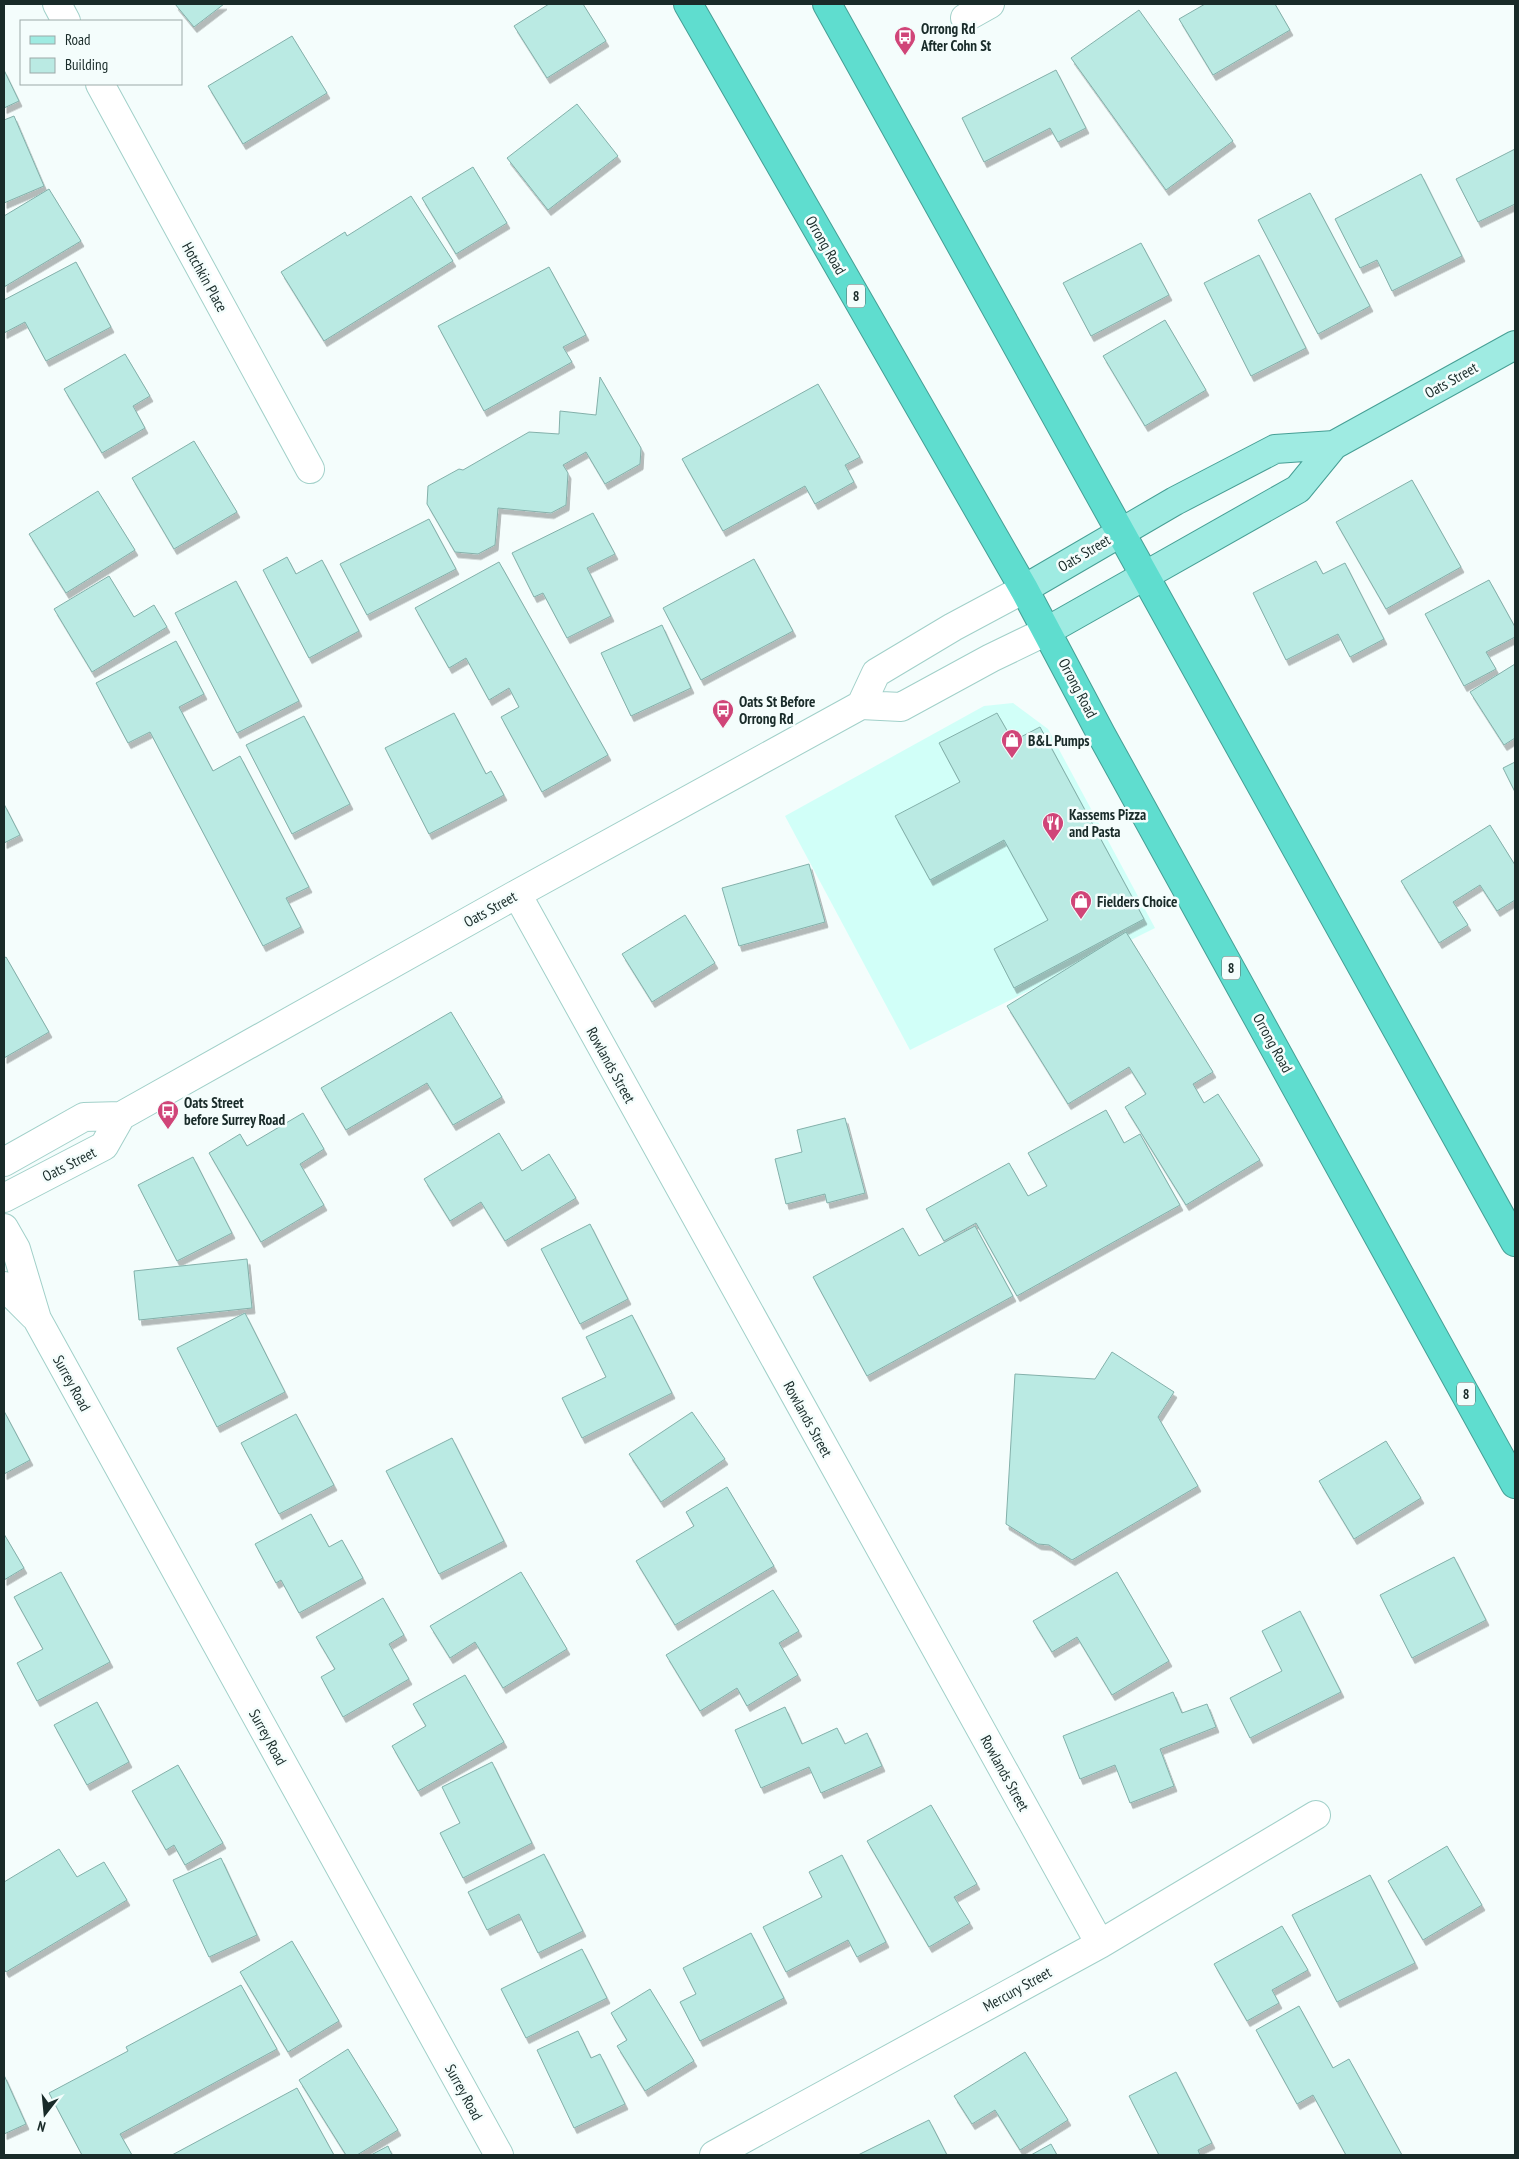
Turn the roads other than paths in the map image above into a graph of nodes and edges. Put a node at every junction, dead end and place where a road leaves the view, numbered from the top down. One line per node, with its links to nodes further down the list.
1 (56, 4): 6 (street)
2 (688, 4): 13 (highway, Orrong Road / 8)
3 (827, 4): 11 (highway)
4 (990, 4): 5 (street)
5 (965, 18)
6 (65, 20)
7 (101, 85): 10 (street, Hotchkin Place)
8 (1515, 345): 9 (main road, Oats Street)
9 (1334, 445): 11 (main road, Oats Street); 12 (main road, Oats Street)
10 (310, 470)
11 (1120, 532): 12 (highway); 13 (main road, Oats Street)
12 (1145, 575): 14 (main road, Oats Street); 21 (highway)
13 (1024, 589): 14 (highway, Orrong Road / 8); 15 (street, Oats Street)
14 (1047, 631): 15 (street, Oats Street); 24 (highway, Orrong Road / 8)
15 (861, 705): 16 (street, Oats Street)
16 (517, 894): 17 (street, Oats Street); 26 (street, Rowlands Street)
17 (121, 1116): 18 (street, Oats Street); 19 (street, Oats Street)
18 (4, 1162)
19 (4, 1198)
20 (4, 1228): 23 (street, Surrey Road)
21 (1515, 1242)
22 (4, 1286): 23 (street, Surrey Road)
23 (37, 1319): 27 (street, Surrey Road)
24 (1515, 1484)
25 (1316, 1815): 26 (street, Mercury Street)
26 (1100, 1944): 28 (street, Mercury Street)
27 (499, 2155)
28 (714, 2155)

